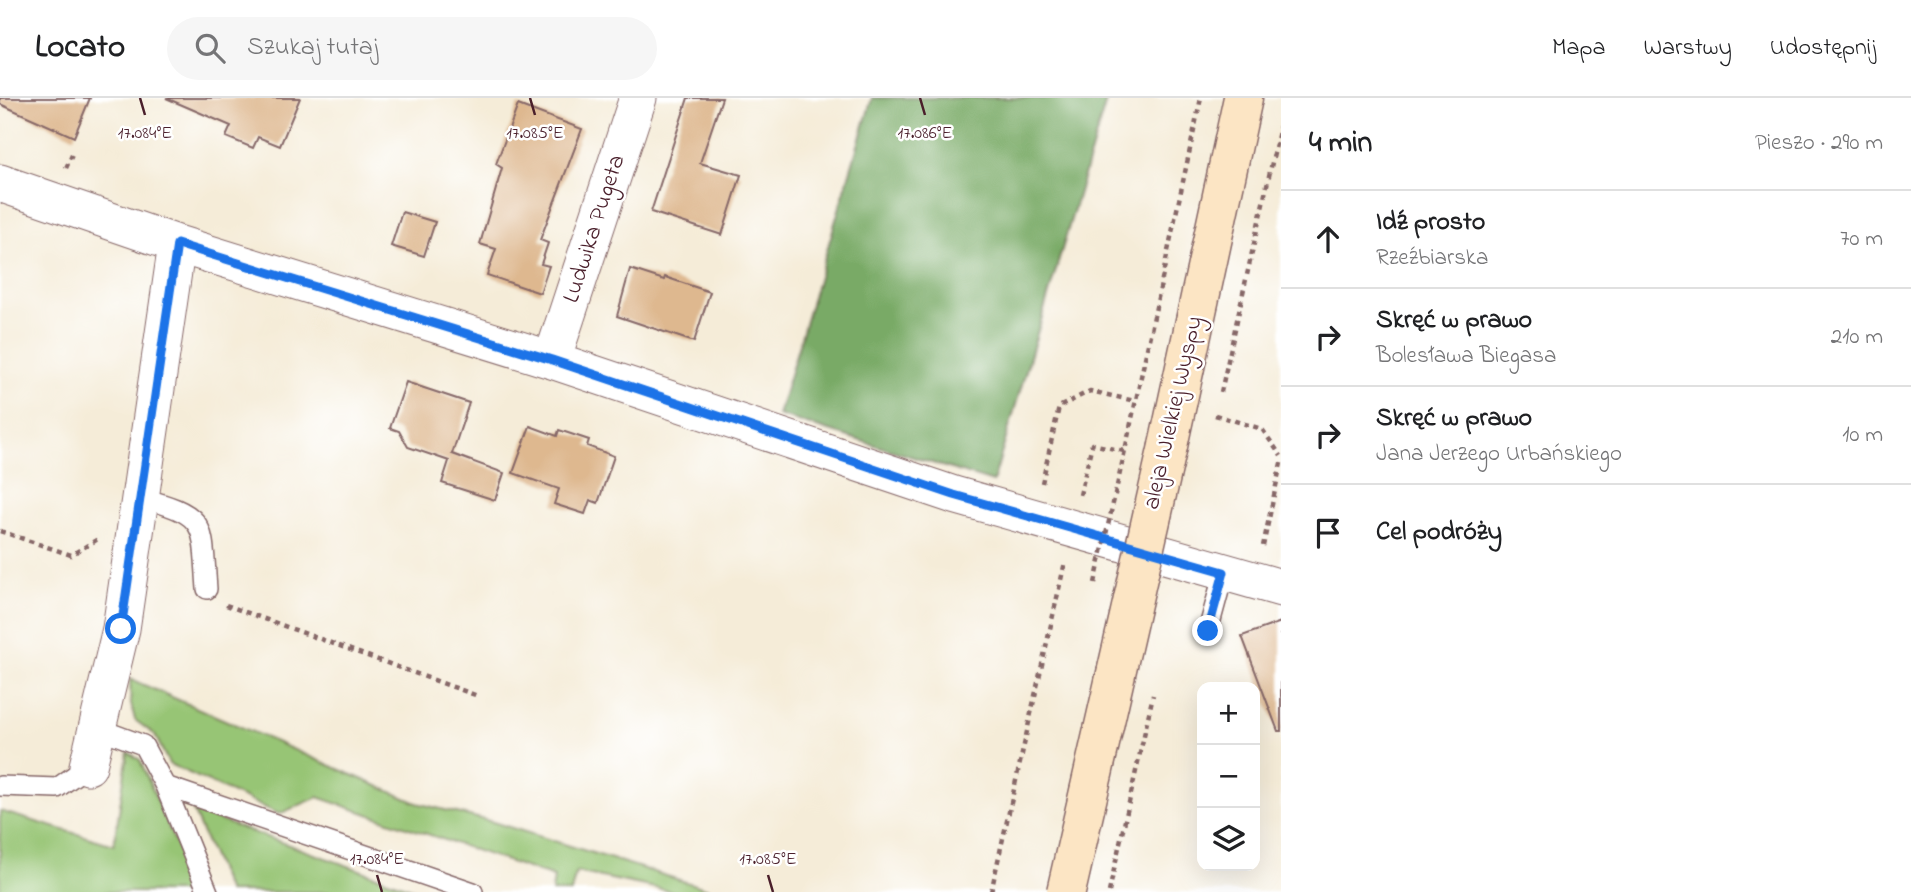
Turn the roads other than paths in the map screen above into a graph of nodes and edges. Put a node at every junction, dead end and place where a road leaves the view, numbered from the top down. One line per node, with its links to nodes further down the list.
1 (638, 98): 5 (street, Ludwika Pugeta)
2 (1243, 98): 16 (main road, aleja Wielkiej Wyspy, bridge)
3 (0, 183): 4 (street)
4 (177, 244): 5 (street); 6 (street)
5 (552, 360): 7 (street)
6 (139, 497): 8 (lane); 10 (street)
7 (1254, 580): 9 (lane)
8 (207, 589)
9 (1208, 631)
10 (97, 728): 11 (street); 13 (lane)
11 (88, 766): 12 (lane)
12 (0, 786)
13 (165, 786): 14 (lane); 15 (lane)
14 (208, 892)
15 (473, 892)
16 (1066, 892)

